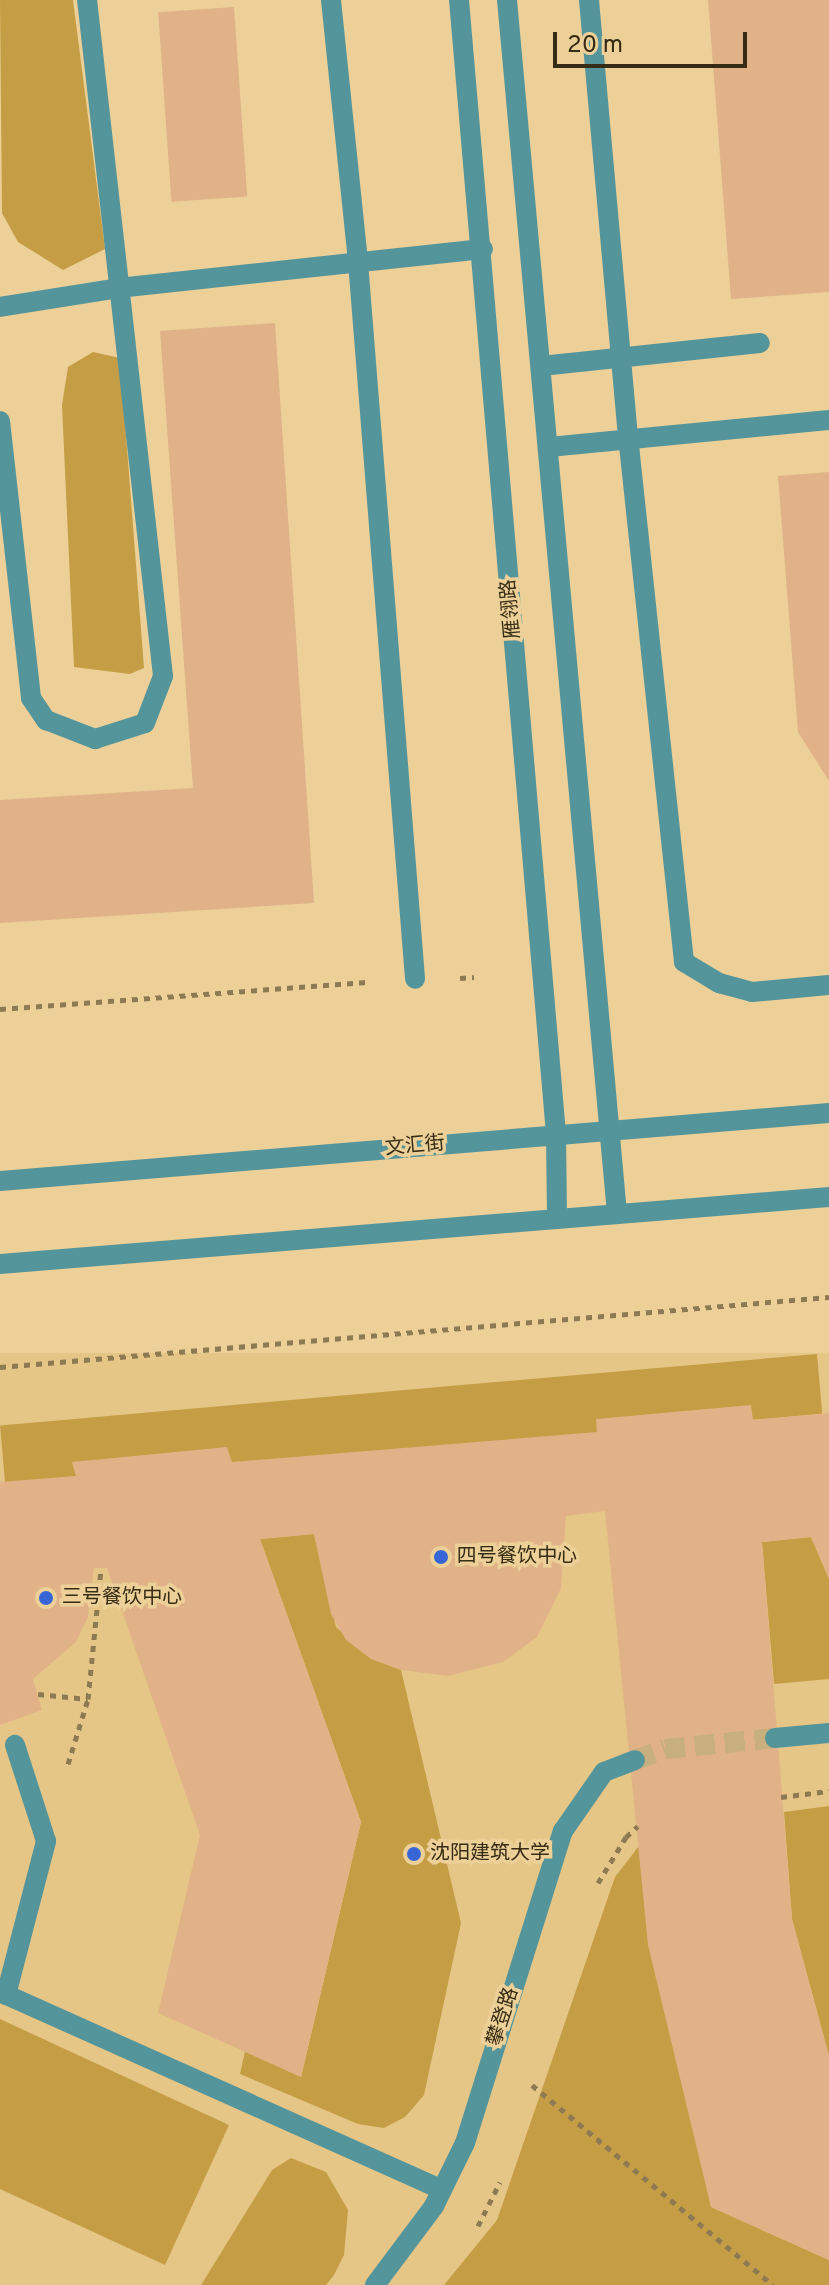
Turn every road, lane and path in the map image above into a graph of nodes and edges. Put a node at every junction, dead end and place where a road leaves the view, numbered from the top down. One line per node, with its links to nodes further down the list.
1 (87, 0): 8 (street)
2 (331, 0): 7 (street)
3 (459, 0): 6 (street, 雁翎路)
4 (507, 0): 12 (street)
5 (589, 0): 11 (street)
6 (483, 249): 7 (street); 23 (street, 雁翎路)
7 (358, 262): 8 (street); 18 (street)
8 (118, 288): 9 (street); 14 (street)
9 (0, 307)
10 (760, 343): 11 (street)
11 (621, 360): 12 (street); 15 (street)
12 (541, 366): 16 (street)
13 (829, 420): 15 (street)
14 (0, 421)
15 (628, 436): 16 (street); 19 (street)
16 (549, 447): 22 (street)
17 (474, 977): 18 (path)
18 (415, 979): 20 (path)
19 (829, 985)
20 (0, 1009)
21 (829, 1113): 22 (street, 文汇街)
22 (613, 1130): 23 (street, 文汇街); 26 (street)
23 (556, 1134): 24 (street, 文汇街); 27 (street, 雁翎路)
24 (0, 1181)
25 (829, 1197): 26 (street)
26 (617, 1214): 27 (street)
27 (557, 1219): 28 (street)
28 (0, 1264)
29 (829, 1297): 30 (path)
30 (0, 1367)
31 (101, 1568): 33 (path)
32 (38, 1694): 33 (path)
33 (88, 1699): 38 (path)
34 (829, 1733): 35 (street)
35 (775, 1738)
36 (15, 1745): 41 (street)
37 (635, 1760): 43 (street, 攀登路)
38 (67, 1770)
39 (829, 1791): 40 (path)
40 (781, 1797)
41 (3, 1993): 43 (street)
42 (532, 2085): 45 (path)
43 (442, 2190): 44 (street, 攀登路)
44 (375, 2285)
45 (773, 2285)

